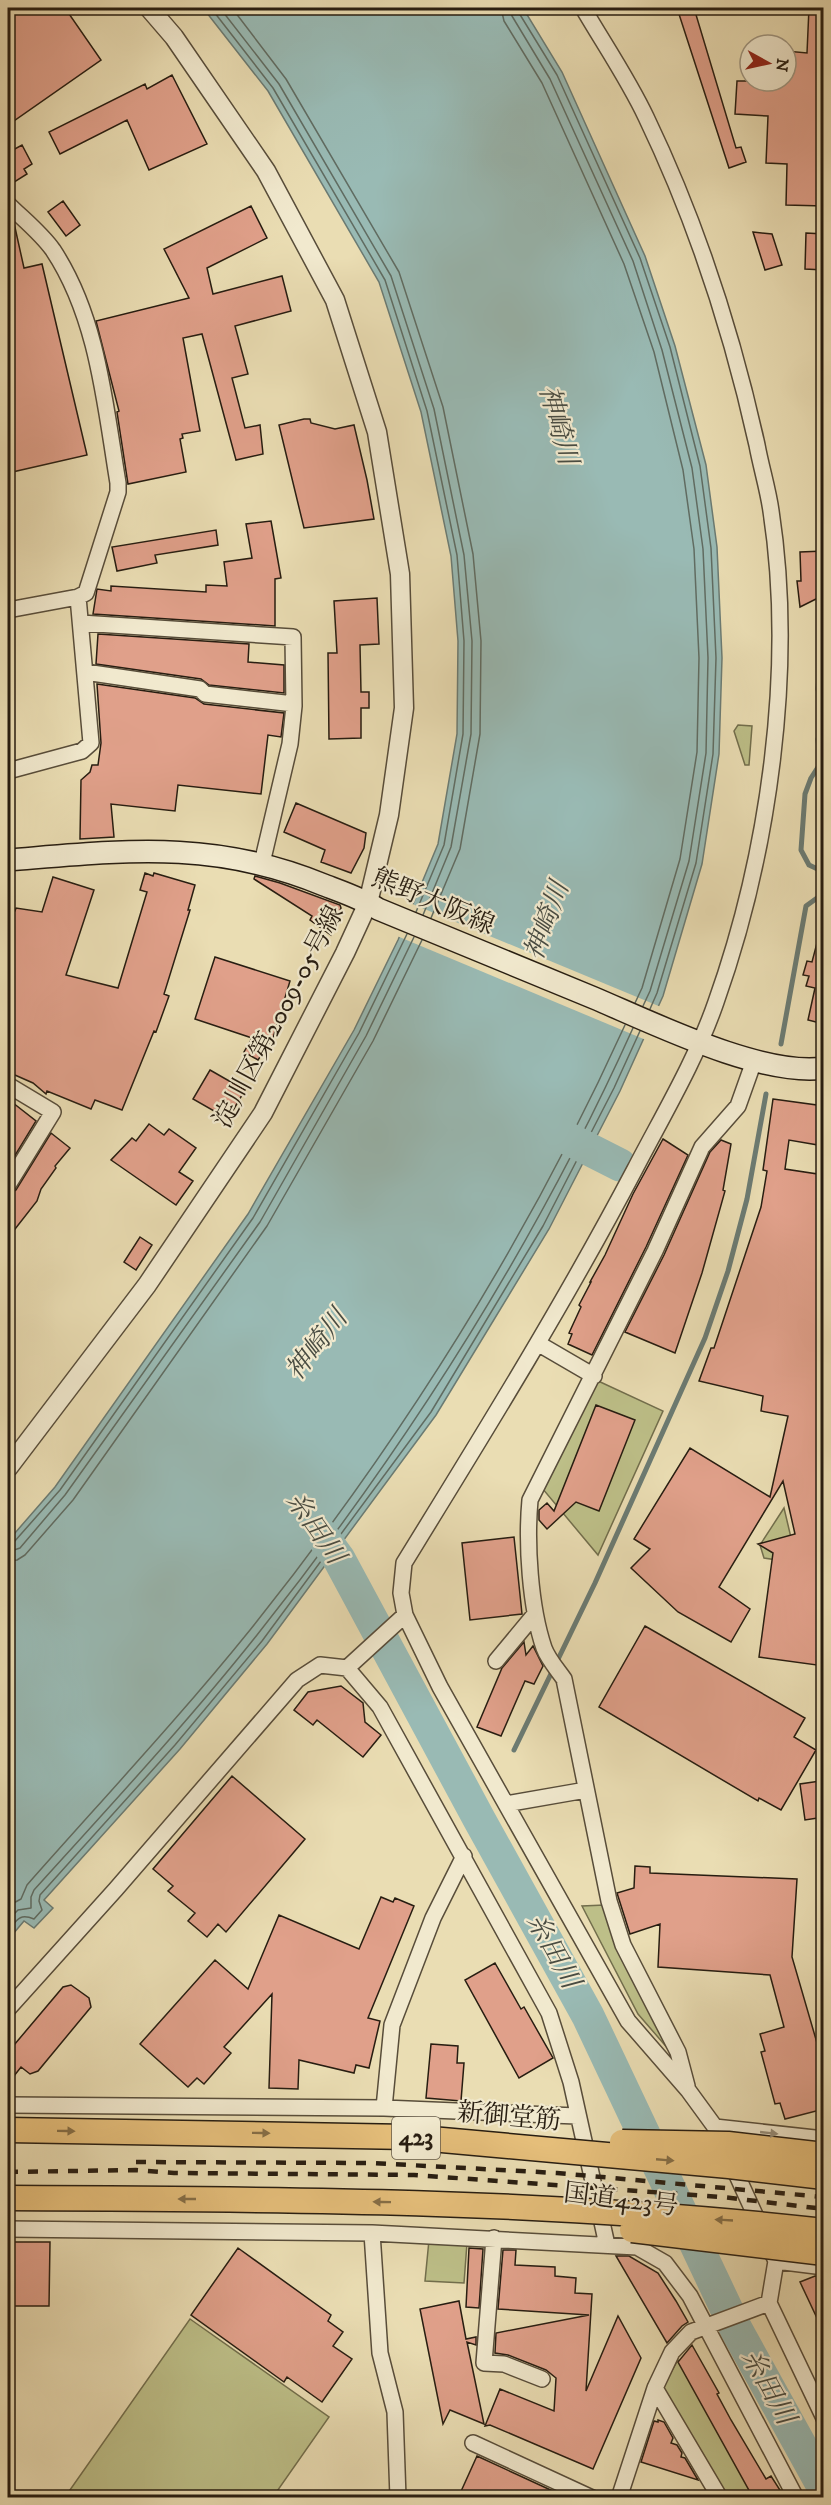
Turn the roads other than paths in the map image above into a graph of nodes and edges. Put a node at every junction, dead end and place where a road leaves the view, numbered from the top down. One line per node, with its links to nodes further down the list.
1 (149, 8): 12 (street, 淀川区第2009-05号線)
2 (583, 8): 13 (street)
3 (8, 204): 4 (street)
4 (78, 597): 5 (street); 6 (street)
5 (8, 610)
6 (81, 623): 7 (street); 8 (street)
7 (85, 672): 8 (street); 9 (street)
8 (294, 704): 11 (street)
9 (8, 771)
10 (8, 860): 11 (main road, 熊野大阪線)
11 (262, 863): 12 (main road, 熊野大阪線)
12 (373, 906): 13 (main road, 熊野大阪線); 20 (street, 淀川区第2009-05号線)
13 (693, 1039): 14 (main road, 熊野大阪線); 18 (street)
14 (754, 1060): 15 (main road, 熊野大阪線); 19 (street)
15 (824, 1068)
16 (8, 1085): 17 (street)
17 (8, 1185)
18 (538, 1344): 19 (street); 22 (street)
19 (594, 1376): 21 (street)
20 (8, 1468)
21 (535, 1614): 23 (street); 25 (street)
22 (400, 1619): 24 (street); 26 (street)
23 (496, 1661)
24 (347, 1668): 27 (street); 28 (street)
25 (586, 1790): 26 (street); 29 (street)
26 (506, 1804): 29 (street)
27 (464, 1856): 31 (street); 32 (street)
28 (8, 2008)
29 (688, 2090): 33 (street)
30 (8, 2105): 31 (street)
31 (384, 2108): 32 (street)
32 (577, 2116): 45 (street)
33 (715, 2127): 36 (street, one-way to 36); 47 (street)
34 (8, 2130): 35 (highway, 新御堂筋 / 423, one-way to 35, bridge)
35 (409, 2137): 37 (highway, 国道423号 / 423, bridge); 38 (highway, 新御堂筋 / 423, one-way to 38, bridge)
36 (824, 2139)
37 (824, 2155)
38 (824, 2177)
39 (8, 2198): 40 (highway, one-way to 39, bridge)
40 (411, 2202): 42 (highway, one-way to 40, bridge); 46 (highway, 国道423号, bridge)
41 (8, 2229): 43 (street)
42 (824, 2230)
43 (372, 2233): 44 (street); 55 (street)
44 (494, 2238): 45 (street); 51 (street)
45 (607, 2245): 50 (street)
46 (824, 2253)
47 (776, 2261): 48 (street); 49 (street)
48 (824, 2267)
49 (769, 2303): 50 (street); 53 (street)
50 (706, 2327): 52 (street); 59 (street)
51 (542, 2379)
52 (655, 2388): 57 (street); 58 (street)
53 (824, 2418)
54 (473, 2443): 56 (street)
55 (398, 2498)
56 (592, 2498)
57 (619, 2498)
58 (720, 2498)
59 (796, 2498)

